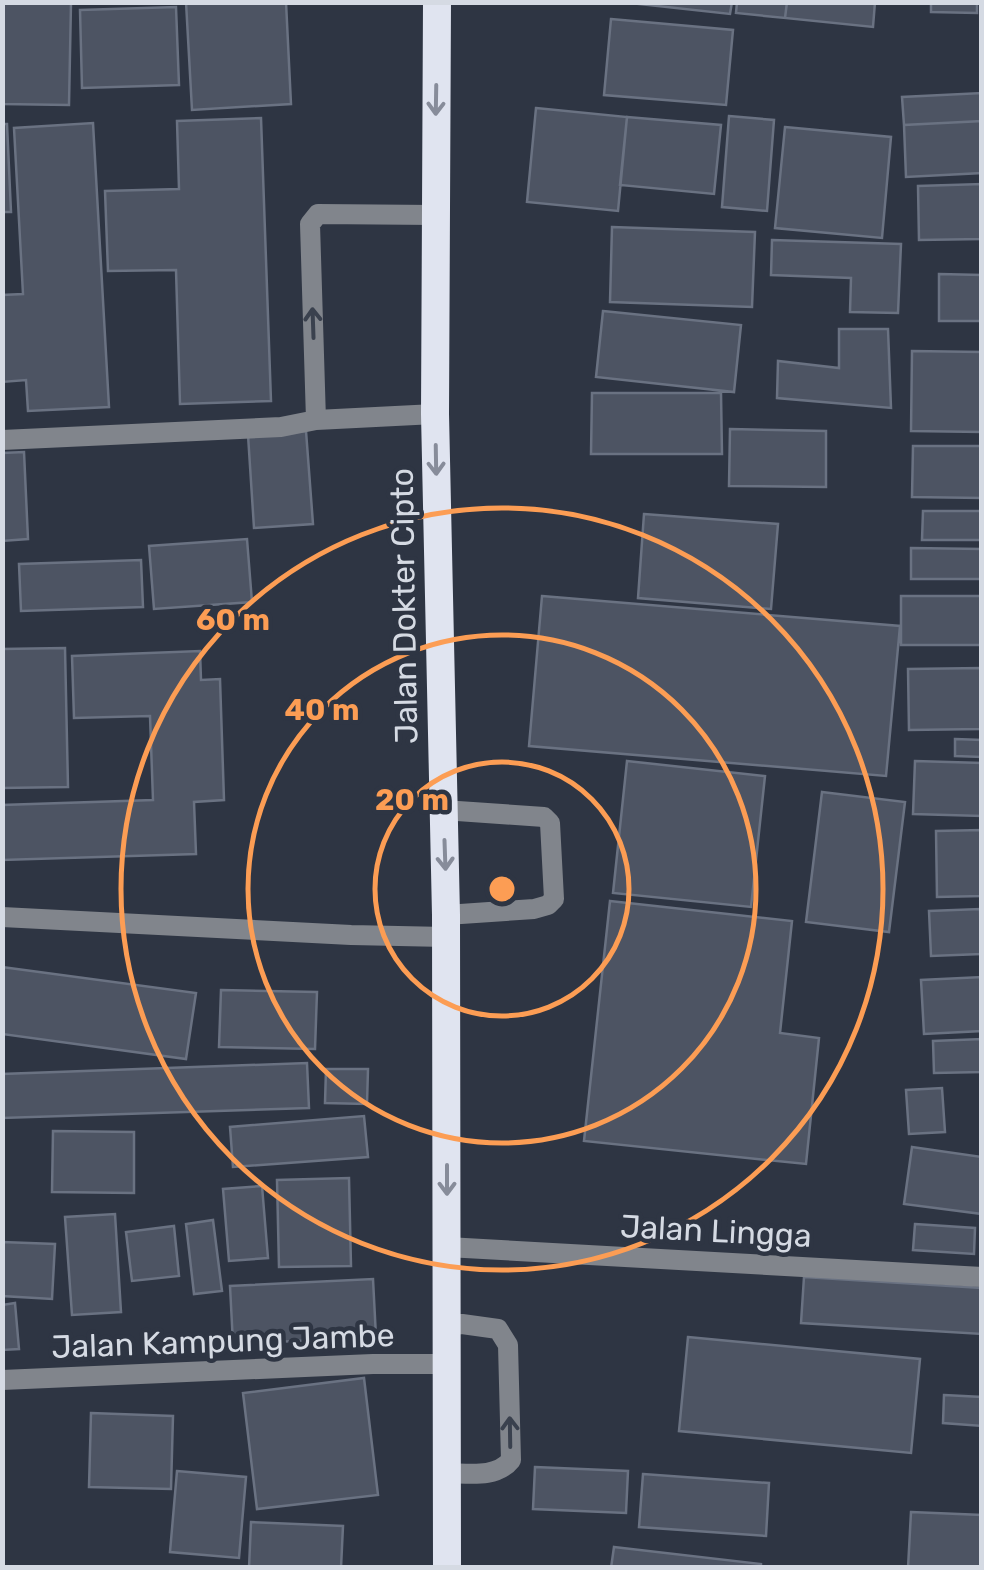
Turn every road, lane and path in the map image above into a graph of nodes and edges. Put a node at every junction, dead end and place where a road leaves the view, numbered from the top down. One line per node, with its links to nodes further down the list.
1 (437, 2): 2 (highway, Jalan Dokter Cipto, one-way to 2)
2 (435, 214): 3 (highway, Jalan Dokter Cipto); 4 (street, one-way to 2)
3 (436, 414): 4 (street); 6 (highway, Jalan Dokter Cipto, one-way to 6)
4 (316, 420): 5 (street)
5 (2, 440)
6 (443, 810): 8 (highway, Jalan Dokter Cipto, one-way to 8); 8 (street)
7 (2, 917): 8 (street)
8 (446, 926): 9 (highway, Jalan Dokter Cipto, one-way to 9)
9 (447, 1246): 10 (street, Jalan Lingga); 11 (highway, Jalan Dokter Cipto)
10 (982, 1277)
11 (447, 1326): 12 (highway, Jalan Dokter Cipto); 14 (street, one-way to 11)
12 (446, 1364): 13 (street, Jalan Kampung Jambe); 14 (highway, Jalan Dokter Cipto)
13 (2, 1380)
14 (446, 1472): 15 (highway, Jalan Dokter Cipto)
15 (446, 1568)

